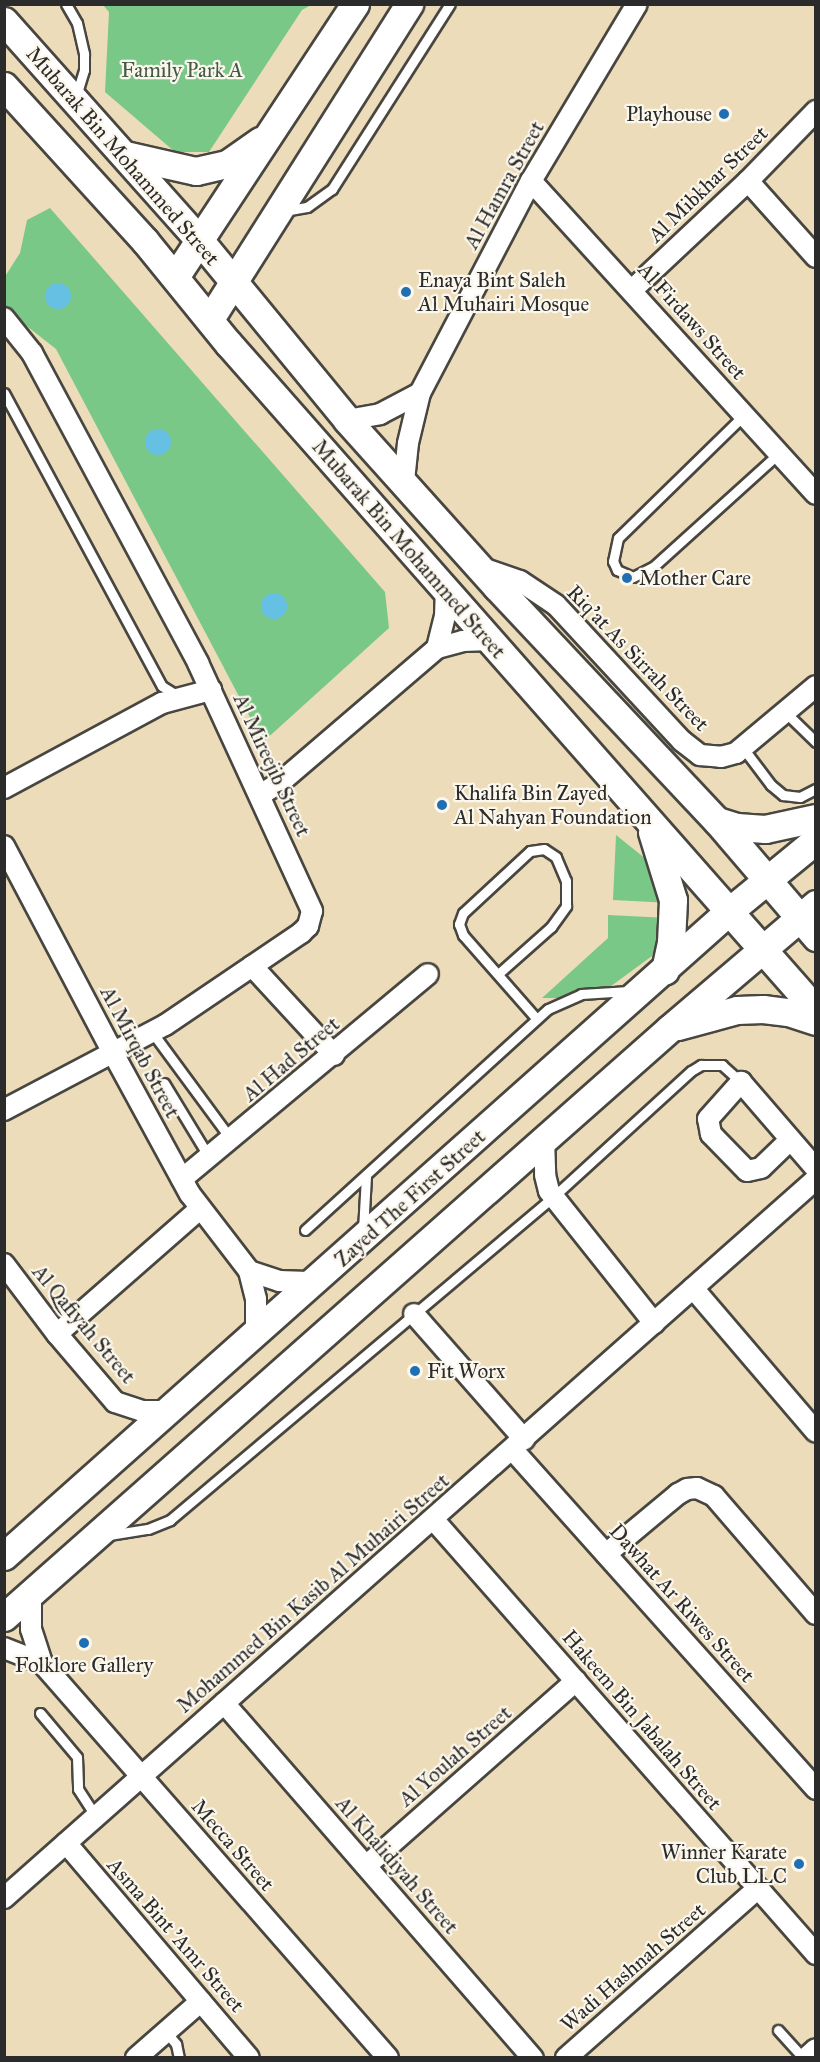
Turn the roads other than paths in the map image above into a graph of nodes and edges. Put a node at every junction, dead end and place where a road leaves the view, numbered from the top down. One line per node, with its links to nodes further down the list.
1 (66, 4): 8 (lane)
2 (355, 4): 10 (main road)
3 (409, 4): 14 (main road)
4 (450, 4): 14 (lane)
5 (637, 4): 12 (street, Al Hamra Street)
6 (4, 21): 8 (main road, Mubarak Bin Mohammed Street)
7 (4, 87): 17 (main road, Mubarak Bin Mohammed Street)
8 (74, 101): 11 (main road, Mubarak Bin Mohammed Street)
9 (816, 111): 13 (street, Al Mibkhar Street)
10 (272, 131): 11 (main road); 15 (main road)
11 (124, 155): 15 (main road, Mubarak Bin Mohammed Street)
12 (531, 181): 19 (street, Al Firdaws Street); 23 (street, Al Hamra Street)
13 (748, 181): 16 (street); 19 (street, Al Mibkhar Street)
14 (276, 212): 18 (main road)
15 (201, 242): 17 (main road); 18 (main road, Mubarak Bin Mohammed Street)
16 (816, 257)
17 (175, 277): 21 (main road, Mubarak Bin Mohammed Street)
18 (233, 282): 21 (main road); 25 (main road, Mubarak Bin Mohammed Street)
19 (632, 290): 24 (street, Al Firdaws Street)
20 (4, 318): 34 (street, Al Mireejib Street)
21 (210, 319): 30 (main road, Mubarak Bin Mohammed Street)
22 (4, 393): 35 (lane)
23 (420, 393): 25 (street); 27 (street, Al Hamra Street)
24 (744, 415): 26 (street, Al Firdaws Street); 26 (lane)
25 (347, 420): 27 (main road, Mubarak Bin Mohammed Street)
26 (779, 453): 28 (street, Al Firdaws Street)
27 (404, 481): 29 (main road, Mubarak Bin Mohammed Street)
28 (816, 494)
29 (479, 567): 38 (street, Riq'at As Sirrah Street); 44 (main road, Mubarak Bin Mohammed Street)
30 (446, 591): 31 (main road, Mubarak Bin Mohammed Street); 32 (street)
31 (490, 640): 32 (street); 43 (main road, Mubarak Bin Mohammed Street)
32 (437, 648): 41 (street)
33 (816, 686): 36 (street, Riq'at As Sirrah Street)
34 (211, 690): 35 (street); 41 (street, Al Mireejib Street)
35 (182, 697): 39 (street)
36 (785, 711): 37 (lane); 38 (street, Riq'at As Sirrah Street)
37 (815, 741)
38 (742, 748): 40 (lane)
39 (4, 788)
40 (816, 789)
41 (260, 795): 51 (street, Al Mireejib Street)
42 (816, 818): 44 (main road)
43 (648, 819): 48 (main road, Mubarak Bin Mohammed Street); 52 (main road)
44 (717, 821): 47 (main road, Mubarak Bin Mohammed Street)
45 (816, 840): 47 (main road, Zayed The First Street)
46 (4, 846): 61 (street, Al Mirqab Street)
47 (767, 879): 48 (main road, Zayed The First Street); 49 (main road, Mubarak Bin Mohammed Street)
48 (728, 913): 50 (main road, Mubarak Bin Mohammed Street); 52 (main road, Zayed The First Street)
49 (810, 920): 50 (main road, Zayed The First Street)
50 (763, 951): 56 (main road, Mubarak Bin Mohammed Street); 59 (main road, Zayed The First Street)
51 (252, 966): 60 (street, Al Mireejib Street); 62 (street)
52 (665, 970): 55 (main road, Zayed The First Street)
53 (428, 974): 62 (street, Al Had Street)
54 (498, 974): 54 (lane); 57 (lane)
55 (643, 990): 57 (lane); 77 (main road, Zayed The First Street)
56 (816, 1010)
57 (536, 1018): 71 (lane)
58 (816, 1021): 59 (main road)
59 (669, 1029): 67 (main road, Zayed The First Street)
60 (152, 1032): 61 (street, Al Mireejib Street); 66 (lane)
61 (112, 1053): 65 (street, Al Mireejib Street); 72 (street, Al Mirqab Street)
62 (334, 1055): 66 (street, Al Had Street)
63 (741, 1082): 68 (street); 68 (street); 74 (lane)
64 (164, 1083): 69 (lane)
65 (4, 1110)
66 (231, 1139): 69 (street, Al Had Street)
67 (544, 1139): 74 (street); 90 (main road, Zayed The First Street)
68 (790, 1140): 70 (street)
69 (209, 1157): 72 (street, Al Had Street)
70 (816, 1169)
71 (366, 1176): 76 (lane); 77 (lane)
72 (182, 1179): 75 (street, Al Mirqab Street)
73 (816, 1179): 81 (street, Mohammed Bin Kasib Al Muhairi Street)
74 (553, 1197): 82 (lane); 83 (street)
75 (200, 1209): 78 (street, Al Mirqab Street); 85 (street)
76 (305, 1230)
77 (362, 1241): 80 (main road, Zayed The First Street)
78 (249, 1271): 80 (street); 84 (street, Al Mirqab Street)
79 (7, 1276): 85 (street, Al Qafiyah Street)
80 (316, 1282): 84 (main road, Zayed The First Street)
81 (693, 1288): 83 (street, Mohammed Bin Kasib Al Muhairi Street); 87 (street)
82 (414, 1314): 88 (street, Dawhat Ar Riwes Street); 90 (lane)
83 (654, 1323): 88 (street, Mohammed Bin Kasib Al Muhairi Street)
84 (256, 1333): 86 (main road, Zayed The First Street)
85 (57, 1334): 86 (street, Al Qafiyah Street)
86 (168, 1411): 92 (main road, Zayed The First Street)
87 (816, 1432)
88 (518, 1444): 89 (street, Mohammed Bin Kasib Al Muhairi Street); 91 (street, Dawhat Ar Riwes Street)
89 (433, 1519): 98 (street, Hakeem Bin Jabalah Street); 99 (street, Mohammed Bin Kasib Al Muhairi Street)
90 (94, 1537): 93 (main road, Zayed The First Street)
91 (606, 1554): 94 (street); 102 (street, Dawhat Ar Riwes Street)
92 (4, 1556)
93 (31, 1593): 95 (main road, Zayed The First Street); 97 (street, Mecca Street)
94 (816, 1614)
95 (4, 1617)
96 (4, 1648): 97 (street, Mecca Street)
97 (42, 1664): 101 (street, Mecca Street)
98 (576, 1681): 105 (street, Al Youlah Street); 106 (street, Hakeem Bin Jabalah Street)
99 (224, 1704): 101 (street, Mohammed Bin Kasib Al Muhairi Street); 105 (street, Al Khalidiyah Street)
100 (40, 1713): 103 (lane)
101 (141, 1777): 103 (street, Mohammed Bin Kasib Al Muhairi Street); 116 (street, Mecca Street)
102 (816, 1789)
103 (96, 1817): 104 (street, Mohammed Bin Kasib Al Muhairi Street)
104 (66, 1843): 107 (street, Mohammed Bin Kasib Al Muhairi Street); 109 (street, Asma Bint 'Amr Street)
105 (366, 1866): 117 (street, Al Khalidiyah Street)
106 (758, 1888): 108 (street, Hakeem Bin Jabalah Street); 118 (street, Wadi Hashnah Street)
107 (4, 1898)
108 (816, 1954)
109 (201, 2001): 111 (street); 115 (street, Asma Bint 'Amr Street)
110 (778, 2030): 119 (lane)
111 (166, 2032): 113 (street); 114 (lane)
112 (816, 2049): 119 (street)
113 (136, 2058)
114 (179, 2058)
115 (249, 2058)
116 (388, 2058)
117 (533, 2058)
118 (566, 2058)
119 (805, 2058)

